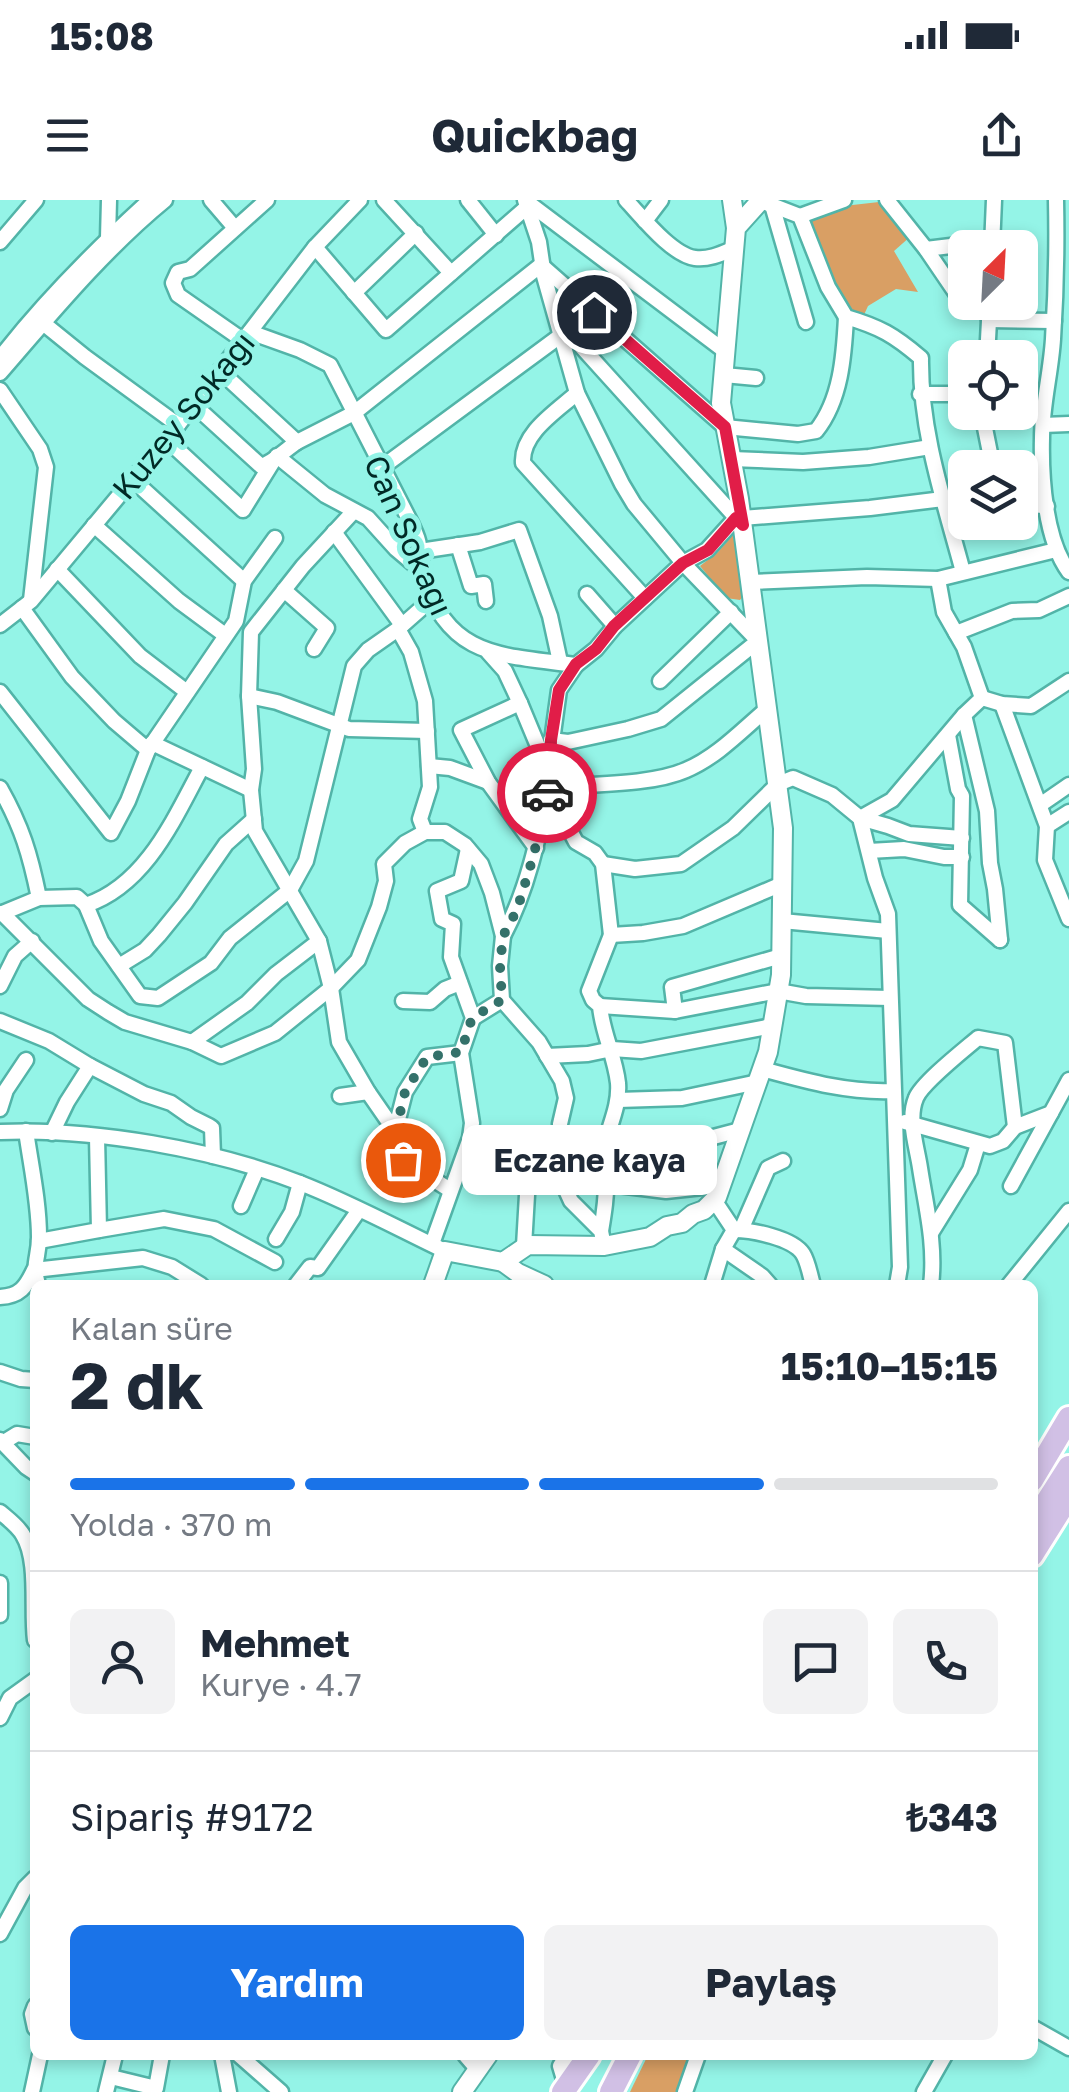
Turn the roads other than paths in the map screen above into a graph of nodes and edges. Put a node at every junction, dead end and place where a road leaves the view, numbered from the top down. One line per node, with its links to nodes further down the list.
1 (36, 200): 27 (street)
2 (109, 200): 26 (street)
3 (150, 200): 26 (street)
4 (165, 200): 41 (street)
5 (211, 200): 21 (street)
6 (266, 200): 21 (street)
7 (360, 200): 28 (street, Kuzey Sokağı)
8 (384, 200): 24 (street)
9 (468, 200): 25 (street)
10 (626, 200): 20 (street)
11 (661, 200): 20 (street)
12 (732, 200): 22 (street)
13 (844, 200): 19 (street)
14 (887, 200): 31 (street)
15 (994, 200): 23 (street)
16 (1056, 200): 39 (street)
17 (526, 202): 25 (street); 32 (street); 45 (street)
18 (765, 202): 19 (street); 22 (street); 40 (street)
19 (800, 216): 37 (street)
20 (645, 221): 30 (street)
21 (235, 228): 42 (street, Can Sokağı)
22 (736, 228): 30 (street)
23 (993, 230)
24 (416, 234): 33 (street); 35 (street)
25 (496, 234): 33 (street)
26 (108, 238): 46 (street)
27 (0, 242)
28 (315, 247): 35 (street); 42 (street, Kuzey Sokağı)
29 (948, 247): 31 (street)
30 (736, 248): 45 (street)
31 (926, 249): 34 (street)
32 (541, 265): 36 (street); 56 (street); 60 (street)
33 (451, 273): 35 (street)
34 (948, 281)
35 (354, 293)
36 (556, 318): 43 (street); 72 (street)
37 (846, 318): 53 (street); 60 (street)
38 (989, 320): 39 (street); 44 (street)
39 (1054, 321): 59 (street)
40 (806, 322)
41 (43, 323): 48 (street); 57 (street)
42 (247, 336): 47 (street, Kuzey Sokağı); 56 (street, Can Sokağı)
43 (560, 336): 52 (street); 66 (street)
44 (988, 340)
45 (726, 352): 49 (street)
46 (0, 358)
47 (220, 371): 55 (street, Kuzey Sokağı); 62 (street)
48 (0, 373)
49 (724, 375): 50 (street); 60 (street)
50 (756, 378)
51 (0, 390): 93 (street)
52 (578, 393): 79 (street); 90 (street)
53 (920, 394): 54 (street); 63 (street)
54 (948, 394)
55 (194, 404): 57 (street, Kuzey Sokağı); 64 (street)
56 (354, 413): 62 (street); 66 (street, Can Sokağı)
57 (178, 424): 61 (street, Kuzey Sokağı)
58 (1069, 424): 59 (street)
59 (1043, 425): 70 (street)
60 (725, 427): 65 (street)
61 (166, 439): 64 (street); 67 (street, Kuzey Sokağı)
62 (297, 442): 64 (street)
63 (930, 447): 65 (street); 68 (street)
64 (274, 460): 71 (street)
65 (732, 460): 72 (street)
66 (381, 468): 78 (street, Can Sokağı)
67 (132, 480): 73 (street, Kuzey Sokağı); 85 (street)
68 (944, 498): 72 (street); 82 (street)
69 (1038, 506): 70 (street)
70 (1046, 506): 77 (street)
71 (354, 511): 74 (street); 81 (street)
72 (740, 520): 79 (street); 86 (street)
73 (94, 526): 80 (street, Kuzey Sokağı); 101 (street)
74 (334, 532): 87 (street); 98 (street)
75 (275, 538): 85 (street)
76 (458, 545): 78 (street); 92 (street); 105 (street)
77 (1056, 550): 82 (street); 83 (street)
78 (420, 551): 81 (street, Can Sokağı)
79 (683, 563): 90 (street); 94 (street)
80 (57, 569): 93 (street, Kuzey Sokağı); 109 (street)
81 (422, 572): 91 (street, Can Sokağı)
82 (963, 572): 84 (street)
83 (1069, 572)
84 (938, 578): 86 (street); 100 (street)
85 (244, 581): 95 (street)
86 (750, 582): 102 (street)
87 (284, 590): 99 (street); 103 (street)
88 (586, 594): 97 (street)
89 (1069, 596): 100 (street)
90 (645, 598): 97 (street)
91 (432, 599): 98 (street); 104 (street, Can Sokağı)
92 (486, 601)
93 (27, 604): 96 (street, Kuzey Sokağı); 120 (street)
94 (731, 612): 102 (street); 106 (street)
95 (236, 621): 99 (street); 101 (street)
96 (0, 625)
97 (614, 626): 105 (street)
98 (400, 627): 116 (street); 117 (street)
99 (251, 632): 110 (street)
100 (956, 633): 111 (street)
101 (225, 635): 109 (street)
102 (758, 641): 114 (street); 119 (street)
103 (314, 649)
104 (488, 652): 105 (street, Can Sokağı); 112 (street)
105 (568, 664): 119 (street)
106 (660, 680)
107 (1069, 680): 113 (street)
108 (0, 692): 120 (street)
109 (187, 692): 120 (street)
110 (249, 696): 116 (street); 128 (street)
111 (982, 698): 113 (street); 115 (street)
112 (520, 702): 123 (street); 124 (street)
113 (1002, 704): 129 (street)
114 (768, 709): 123 (street); 125 (street)
115 (964, 715): 118 (street); 139 (street)
116 (339, 727): 117 (street); 142 (street)
117 (427, 730): 121 (street)
118 (948, 735): 132 (street); 135 (street)
119 (551, 740): 123 (street)
120 (150, 747): 122 (street)
121 (430, 766): 124 (street); 134 (street)
122 (202, 768): 128 (street); 144 (street)
123 (552, 781): 136 (street); 140 (street)
124 (488, 782): 136 (street)
125 (778, 784): 132 (street); 140 (street); 141 (street)
126 (1069, 786): 129 (street)
127 (0, 788): 143 (street)
128 (251, 790): 131 (street)
129 (1040, 806): 133 (street)
130 (1069, 812): 133 (street)
131 (254, 818): 142 (street); 154 (street)
132 (860, 818): 135 (street); 138 (street)
133 (1047, 826): 146 (street)
134 (425, 832): 137 (street); 157 (street)
135 (962, 838): 139 (street)
136 (536, 848): 150 (street)
137 (468, 849): 150 (street); 155 (street)
138 (869, 851): 139 (street); 148 (street)
139 (962, 857)
140 (603, 864): 149 (street)
141 (782, 884): 147 (street); 149 (street)
142 (290, 890): 152 (street); 154 (street)
143 (39, 898): 144 (street); 145 (street)
144 (86, 904): 154 (street)
145 (1, 914): 151 (street)
146 (1069, 919)
147 (782, 920): 148 (street); 153 (street)
148 (888, 932): 159 (street)
149 (611, 935): 162 (street)
150 (503, 936): 161 (street)
151 (32, 941): 156 (street); 167 (street)
152 (319, 941): 157 (street); 167 (street)
153 (781, 956): 158 (street); 163 (street)
154 (119, 966)
155 (460, 983): 160 (street); 164 (street)
156 (0, 986)
157 (331, 988): 167 (street); 175 (street)
158 (778, 991): 159 (street); 163 (street); 166 (street)
159 (890, 998): 176 (street)
160 (403, 1000)
161 (502, 1000): 164 (street); 170 (street)
162 (600, 1006): 163 (street); 168 (street)
163 (675, 1011)
164 (472, 1018): 169 (street)
165 (0, 1021): 172 (street)
166 (772, 1026): 168 (street); 173 (street)
167 (192, 1042)
168 (612, 1049): 170 (street); 178 (street)
169 (461, 1052): 187 (street); 199 (street)
170 (547, 1056): 208 (street)
171 (26, 1060): 179 (street)
172 (90, 1066): 188 (street); 192 (street)
173 (760, 1075): 176 (street); 178 (street); 184 (street)
174 (1069, 1080): 180 (street)
175 (368, 1092): 177 (street); 187 (street)
176 (893, 1092): 181 (street)
177 (340, 1096)
178 (618, 1100): 190 (street)
179 (0, 1109)
180 (1050, 1114): 183 (street); 198 (street)
181 (894, 1120): 182 (street); 223 (street)
182 (913, 1124): 183 (street); 191 (street); 206 (street)
183 (1015, 1127): 191 (street)
184 (740, 1130): 190 (street); 200 (street)
185 (26, 1131): 186 (street); 188 (street); 209 (street)
186 (0, 1132)
187 (395, 1132): 199 (street)
188 (52, 1133): 189 (street)
189 (97, 1138): 192 (street); 204 (street)
190 (607, 1138): 195 (street)
191 (978, 1144): 206 (street)
192 (213, 1156): 194 (street)
193 (782, 1161): 205 (street)
194 (257, 1169): 197 (street); 201 (street)
195 (606, 1173): 200 (street); 208 (street)
196 (528, 1178): 210 (street)
197 (300, 1183): 202 (street); 207 (street)
198 (1010, 1186)
199 (450, 1190): 211 (street)
200 (718, 1192): 205 (street); 208 (street)
201 (241, 1206)
202 (359, 1210): 211 (street); 217 (street)
203 (1069, 1210): 225 (street)
204 (99, 1230): 209 (street); 213 (street)
205 (738, 1230): 212 (street); 222 (street)
206 (932, 1232): 224 (street)
207 (276, 1239)
208 (603, 1239): 210 (street)
209 (39, 1241): 215 (street)
210 (524, 1246): 214 (street)
211 (438, 1247): 214 (street); 218 (street)
212 (724, 1249): 220 (street); 221 (street)
213 (275, 1262)
214 (503, 1262): 219 (street)
215 (36, 1277): 216 (street)
216 (192, 1280)
217 (300, 1280)
218 (434, 1280)
219 (533, 1280)
220 (714, 1280)
221 (766, 1280)
222 (811, 1280)
223 (897, 1280)
224 (932, 1280)
225 (1013, 1280)
226 (30, 1282): 227 (street)
227 (0, 1298)
228 (0, 1372): 229 (street)
229 (30, 1379)
230 (1069, 1418): 233 (main road)
231 (30, 1436): 232 (street)
232 (2, 1441): 235 (street)
233 (1039, 1464)
234 (1069, 1467): 238 (main road)
235 (30, 1470)
236 (1069, 1496): 239 (main road)
237 (0, 1512): 240 (street)
238 (1038, 1516)
239 (1038, 1546)
240 (30, 1573)
241 (0, 1584): 242 (street)
242 (0, 1615)
243 (30, 1682): 244 (street)
244 (5, 1694): 245 (street)
245 (0, 1718)
246 (30, 1890): 247 (street)
247 (0, 1934)
248 (1038, 2030): 249 (street)
249 (1069, 2048)
250 (39, 2060): 262 (street)
251 (161, 2060): 260 (street)
252 (223, 2060): 263 (street)
253 (245, 2060): 264 (street)
254 (477, 2060): 265 (street)
255 (564, 2060): 261 (street)
256 (585, 2060): 261 (main road)
257 (627, 2060): 266 (main road)
258 (696, 2060): 267 (street)
259 (942, 2060): 268 (street)
260 (109, 2084)
261 (564, 2089)
262 (32, 2092)
263 (229, 2092)
264 (282, 2092)
265 (462, 2092)
266 (611, 2092)
267 (685, 2092)
268 (924, 2092)

